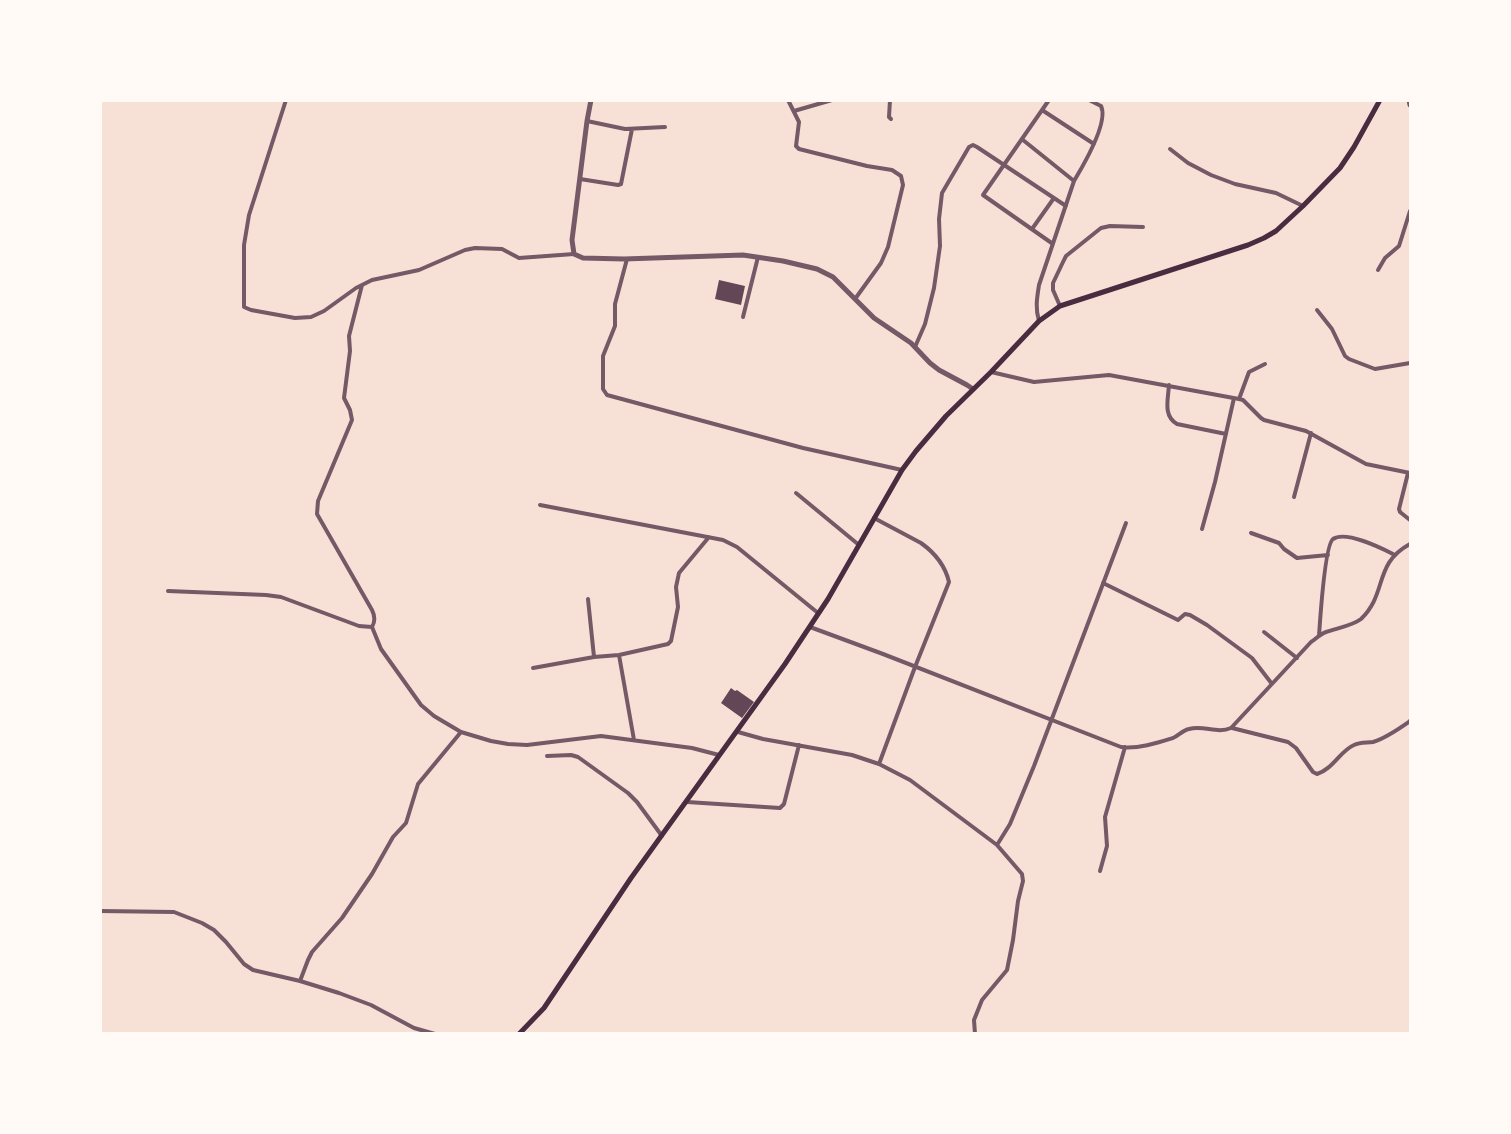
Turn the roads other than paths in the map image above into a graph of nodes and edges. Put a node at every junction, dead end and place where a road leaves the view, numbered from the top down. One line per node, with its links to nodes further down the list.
1 (286, 100): 34 (street)
2 (591, 100): 14 (street)
3 (788, 100): 12 (street)
4 (832, 100): 12 (street)
5 (890, 100): 13 (street)
6 (1049, 100): 11 (street)
7 (1089, 100): 18 (street)
8 (1380, 100): 25 (main road)
9 (1409, 100): 10 (street)
10 (1410, 105)
11 (1042, 110): 17 (street); 18 (street)
12 (794, 111): 35 (street)
13 (891, 119)
14 (587, 121): 16 (street); 21 (street)
15 (665, 127): 16 (street)
16 (632, 129): 21 (street)
17 (1023, 140): 20 (street); 22 (street)
18 (1094, 144): 22 (street)
19 (1170, 149): 25 (street)
20 (1004, 165): 23 (street); 28 (street); 40 (street)
21 (579, 178): 30 (street)
22 (1074, 181): 24 (street)
23 (1054, 198): 24 (street); 28 (street)
24 (1066, 206): 29 (street)
25 (1303, 206): 36 (main road)
26 (1410, 211): 33 (street)
27 (1143, 228): 36 (street)
28 (1032, 229): 29 (street)
29 (1053, 244): 39 (street)
30 (574, 254): 32 (street); 34 (street)
31 (758, 257): 32 (street); 35 (street); 38 (street)
32 (627, 258): 49 (street)
33 (1378, 270)
34 (362, 285): 68 (street)
35 (855, 299): 40 (street)
36 (1060, 306): 39 (main road)
37 (1317, 310): 41 (street)
38 (743, 317)
39 (1039, 321): 43 (main road)
40 (915, 348): 45 (street)
41 (1410, 363)
42 (1265, 364): 46 (street)
43 (991, 372): 44 (street); 45 (main road)
44 (1169, 386): 46 (street); 48 (street)
45 (973, 389): 49 (main road)
46 (1236, 398): 47 (street); 48 (street)
47 (1311, 433): 50 (street); 52 (street)
48 (1226, 434): 57 (street)
49 (902, 471): 54 (main road)
50 (1409, 473): 55 (street)
51 (796, 493): 61 (street)
52 (1294, 497)
53 (540, 505): 59 (street)
54 (874, 518): 61 (main road); 75 (street)
55 (1410, 520)
56 (1126, 523): 64 (street)
57 (1202, 529)
58 (1251, 533): 62 (street)
59 (709, 537): 67 (street); 72 (street)
60 (1410, 544): 63 (street)
61 (859, 545): 67 (main road)
62 (1328, 555): 63 (street); 71 (street)
63 (1395, 555): 71 (street)
64 (1103, 583): 77 (street); 78 (street)
65 (168, 591): 68 (street)
66 (588, 599): 73 (street)
67 (819, 614): 69 (main road)
68 (372, 627): 81 (street)
69 (810, 627): 75 (street); 82 (main road)
70 (1264, 632): 74 (street)
71 (1318, 636): 74 (street)
72 (619, 655): 73 (street); 83 (street)
73 (594, 657): 76 (street)
74 (1296, 658): 77 (street)
75 (915, 667): 78 (street); 88 (street)
76 (533, 668)
77 (1272, 684): 80 (street)
78 (1053, 720): 85 (street); 91 (street)
79 (1410, 721): 80 (street)
80 (1231, 728): 85 (street)
81 (461, 732): 83 (street); 94 (street)
82 (738, 732): 84 (street); 86 (main road)
83 (634, 740): 86 (street)
84 (799, 745): 88 (street); 89 (street)
85 (1125, 747): 92 (street)
86 (720, 755): 89 (main road)
87 (547, 756): 90 (street)
88 (879, 764): 91 (street)
89 (687, 802): 90 (main road)
90 (662, 836): 96 (main road)
91 (997, 845): 97 (street)
92 (1100, 871)
93 (100, 911): 94 (street)
94 (300, 981): 95 (street)
95 (435, 1034)
96 (519, 1034)
97 (975, 1034)

